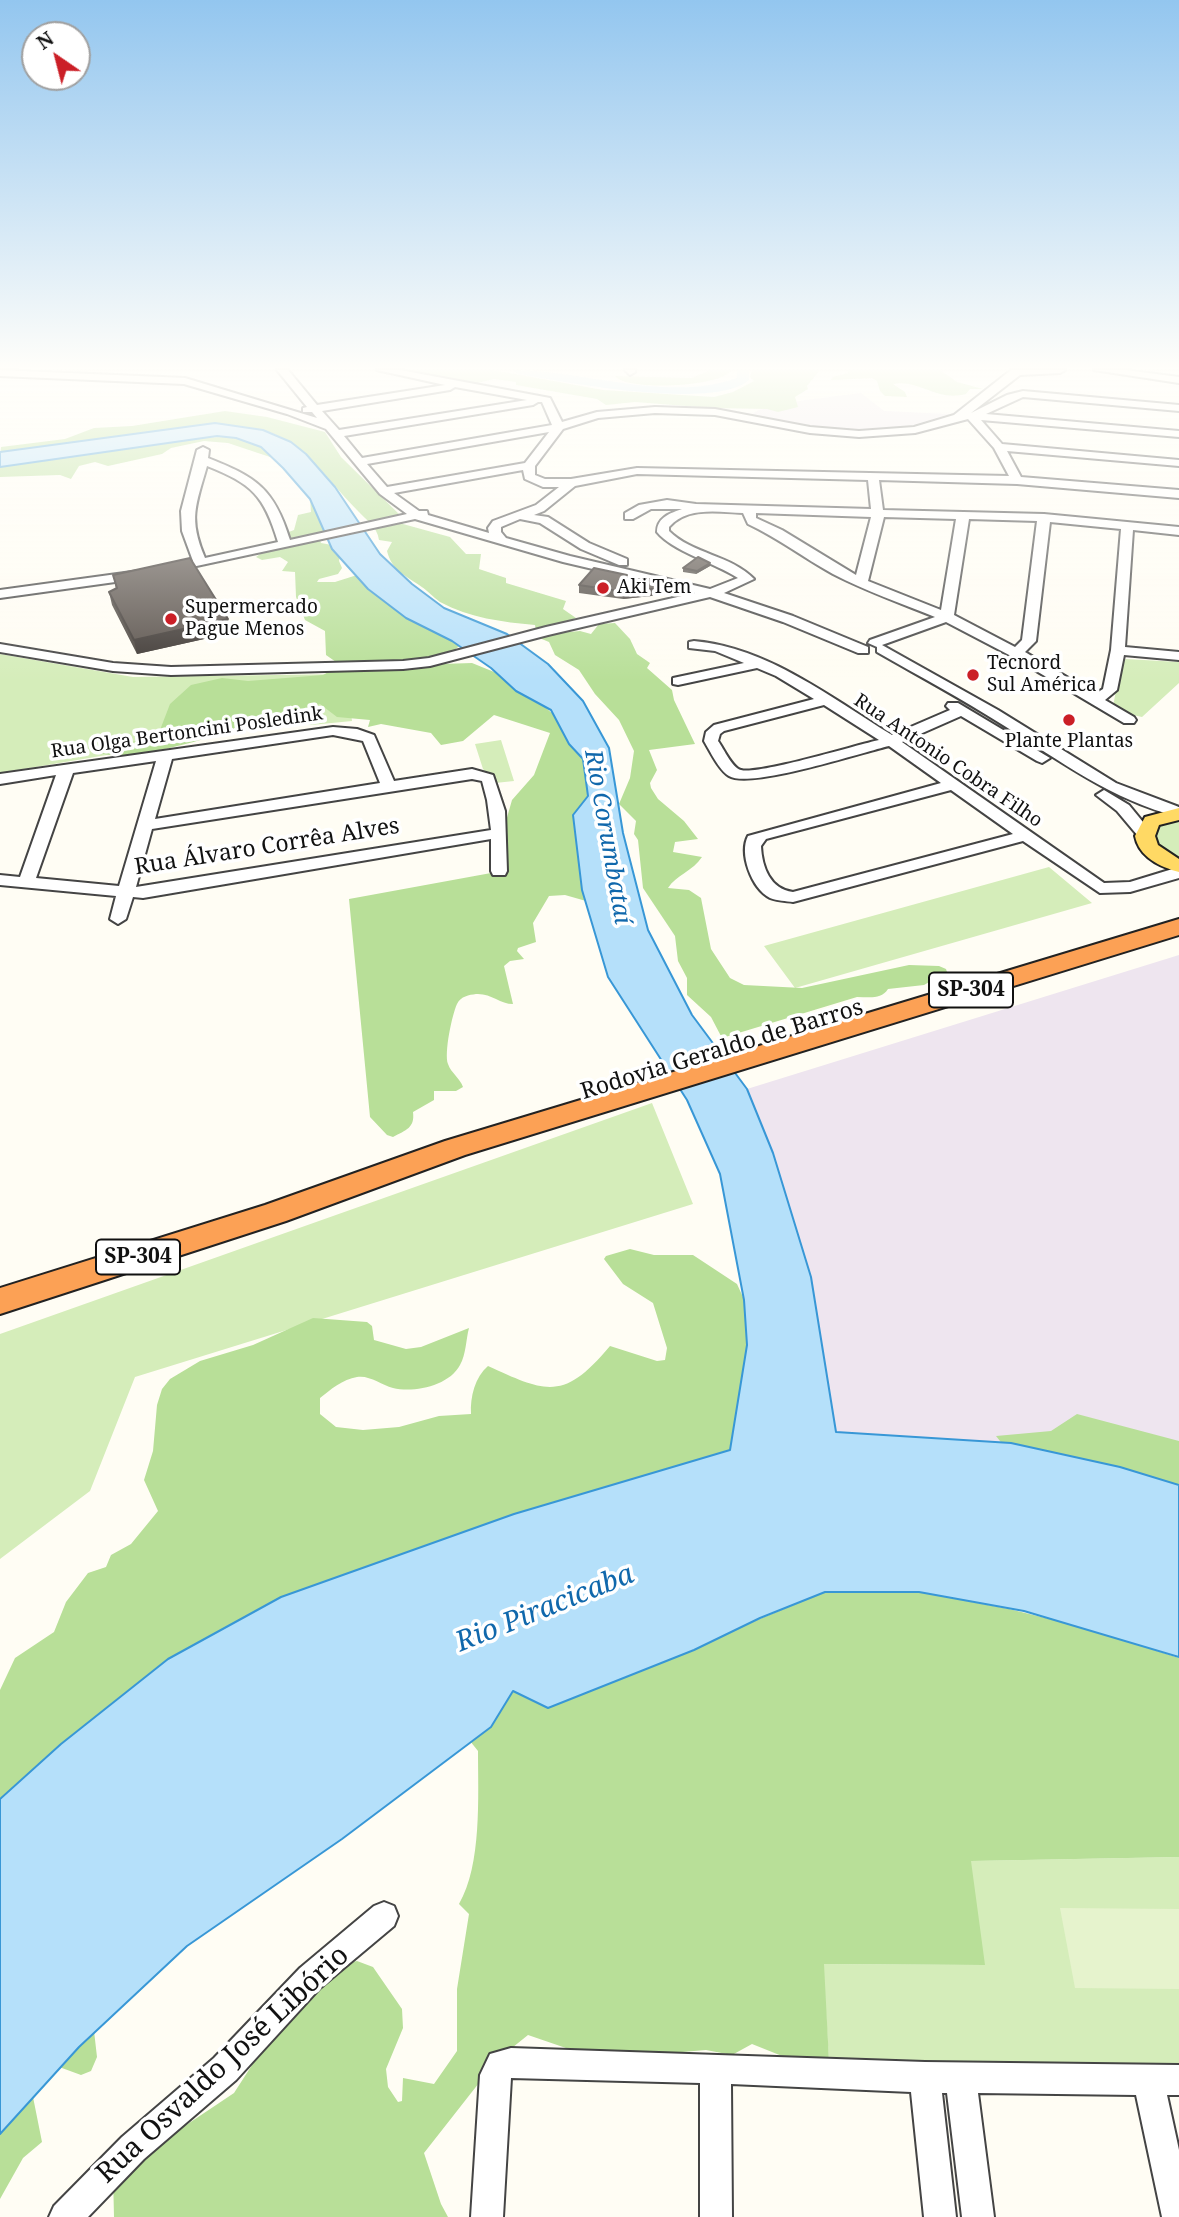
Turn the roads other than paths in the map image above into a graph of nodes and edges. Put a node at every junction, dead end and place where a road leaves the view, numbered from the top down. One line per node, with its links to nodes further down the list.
1 (199, 473): 11 (street)
2 (238, 473): 9 (street)
3 (371, 473): 15 (street)
4 (483, 473): 15 (street)
5 (530, 473): 13 (street)
6 (623, 473): 14 (street)
7 (734, 473): 10 (street)
8 (1013, 473): 12 (street)
9 (243, 476): 11 (street); 31 (street)
10 (873, 477): 12 (street); 22 (street)
11 (197, 480): 34 (street)
12 (1017, 480): 17 (street)
13 (543, 483): 14 (street); 16 (street)
14 (571, 483): 16 (street)
15 (387, 489): 21 (street)
16 (559, 493): 26 (street)
17 (1179, 494)
18 (696, 508): 19 (street); 24 (street); 27 (street)
19 (720, 508): 20 (street); 24 (street)
20 (754, 509): 22 (street); 27 (street)
21 (423, 514): 26 (street); 30 (street); 31 (street)
22 (877, 514): 23 (street); 35 (street)
23 (963, 516): 25 (street); 45 (street)
24 (671, 517): 41 (street)
25 (1044, 518): 28 (street); 50 (street)
26 (506, 519): 30 (street); 32 (street)
27 (758, 525): 36 (street)
28 (1127, 526): 29 (street); 49 (street)
29 (1179, 531)
30 (500, 538): 33 (street)
31 (285, 544): 34 (street)
32 (593, 549): 33 (street); 37 (street)
33 (577, 561): 39 (street)
34 (200, 563): 43 (street)
35 (863, 565): 36 (street); 38 (street)
36 (834, 569): 38 (street)
37 (670, 576): 39 (street); 40 (street)
38 (861, 583): 45 (street)
39 (689, 588): 42 (street); 44 (street)
40 (726, 588): 41 (street); 41 (street); 42 (street)
41 (759, 592): 47 (street)
42 (711, 593): 44 (street); 47 (street)
43 (0, 594)
44 (679, 602): 48 (street)
45 (947, 617): 47 (street); 50 (street)
46 (694, 645): 52 (street, Rua Antonio Cobra Filho)
47 (871, 647): 56 (street); 64 (street)
48 (0, 648)
49 (1118, 650): 51 (street); 54 (street)
50 (1016, 653): 54 (street)
51 (1179, 656)
52 (757, 664): 53 (street); 55 (street, Rua Antonio Cobra Filho)
53 (678, 681)
54 (1092, 699): 57 (street)
55 (824, 701): 58 (street, Rua Antonio Cobra Filho); 58 (street)
56 (961, 711): 58 (street); 67 (street)
57 (1129, 720)
58 (891, 741): 62 (street, Rua Antonio Cobra Filho)
59 (166, 754): 60 (street, Rua Olga Bertoncini Posledink); 63 (street, Rua Olga Bertoncini Posledink); 65 (street)
60 (66, 770): 61 (street, Rua Olga Bertoncini Posledink); 73 (street)
61 (0, 779)
62 (952, 785): 68 (street, Rua Antonio Cobra Filho); 68 (street)
63 (389, 786): 65 (street); 66 (street)
64 (1179, 813): 67 (main road)
65 (145, 825): 74 (street)
66 (499, 833): 70 (street); 74 (street, Rua Álvaro Corrêa Alves)
67 (1144, 833): 69 (main road)
68 (1023, 836): 71 (street, Rua Antonio Cobra Filho)
69 (1179, 866)
70 (499, 871)
71 (1179, 872)
72 (0, 880): 73 (street, Rua Álvaro Corrêa Alves)
73 (26, 882): 74 (street, Rua Álvaro Corrêa Alves)
74 (125, 893): 76 (street)
75 (1179, 914): 78 (highway, Rodovia Geraldo de Barros / SP-304)
76 (118, 919)
77 (1179, 927): 78 (highway, Rodovia Geraldo de Barros / SP-304)
78 (758, 1047): 79 (highway, Rodovia Geraldo de Barros / SP-304)
79 (0, 1301)
80 (384, 1916): 85 (street, Rua Osvaldo José Libório)
81 (715, 2067): 82 (street); 86 (street); 87 (street)
82 (925, 2077): 83 (street); 88 (street)
83 (961, 2077): 84 (street); 89 (street)
84 (1163, 2080): 90 (street)
85 (65, 2217)
86 (487, 2217)
87 (716, 2217)
88 (940, 2217)
89 (978, 2217)
90 (1178, 2217)

